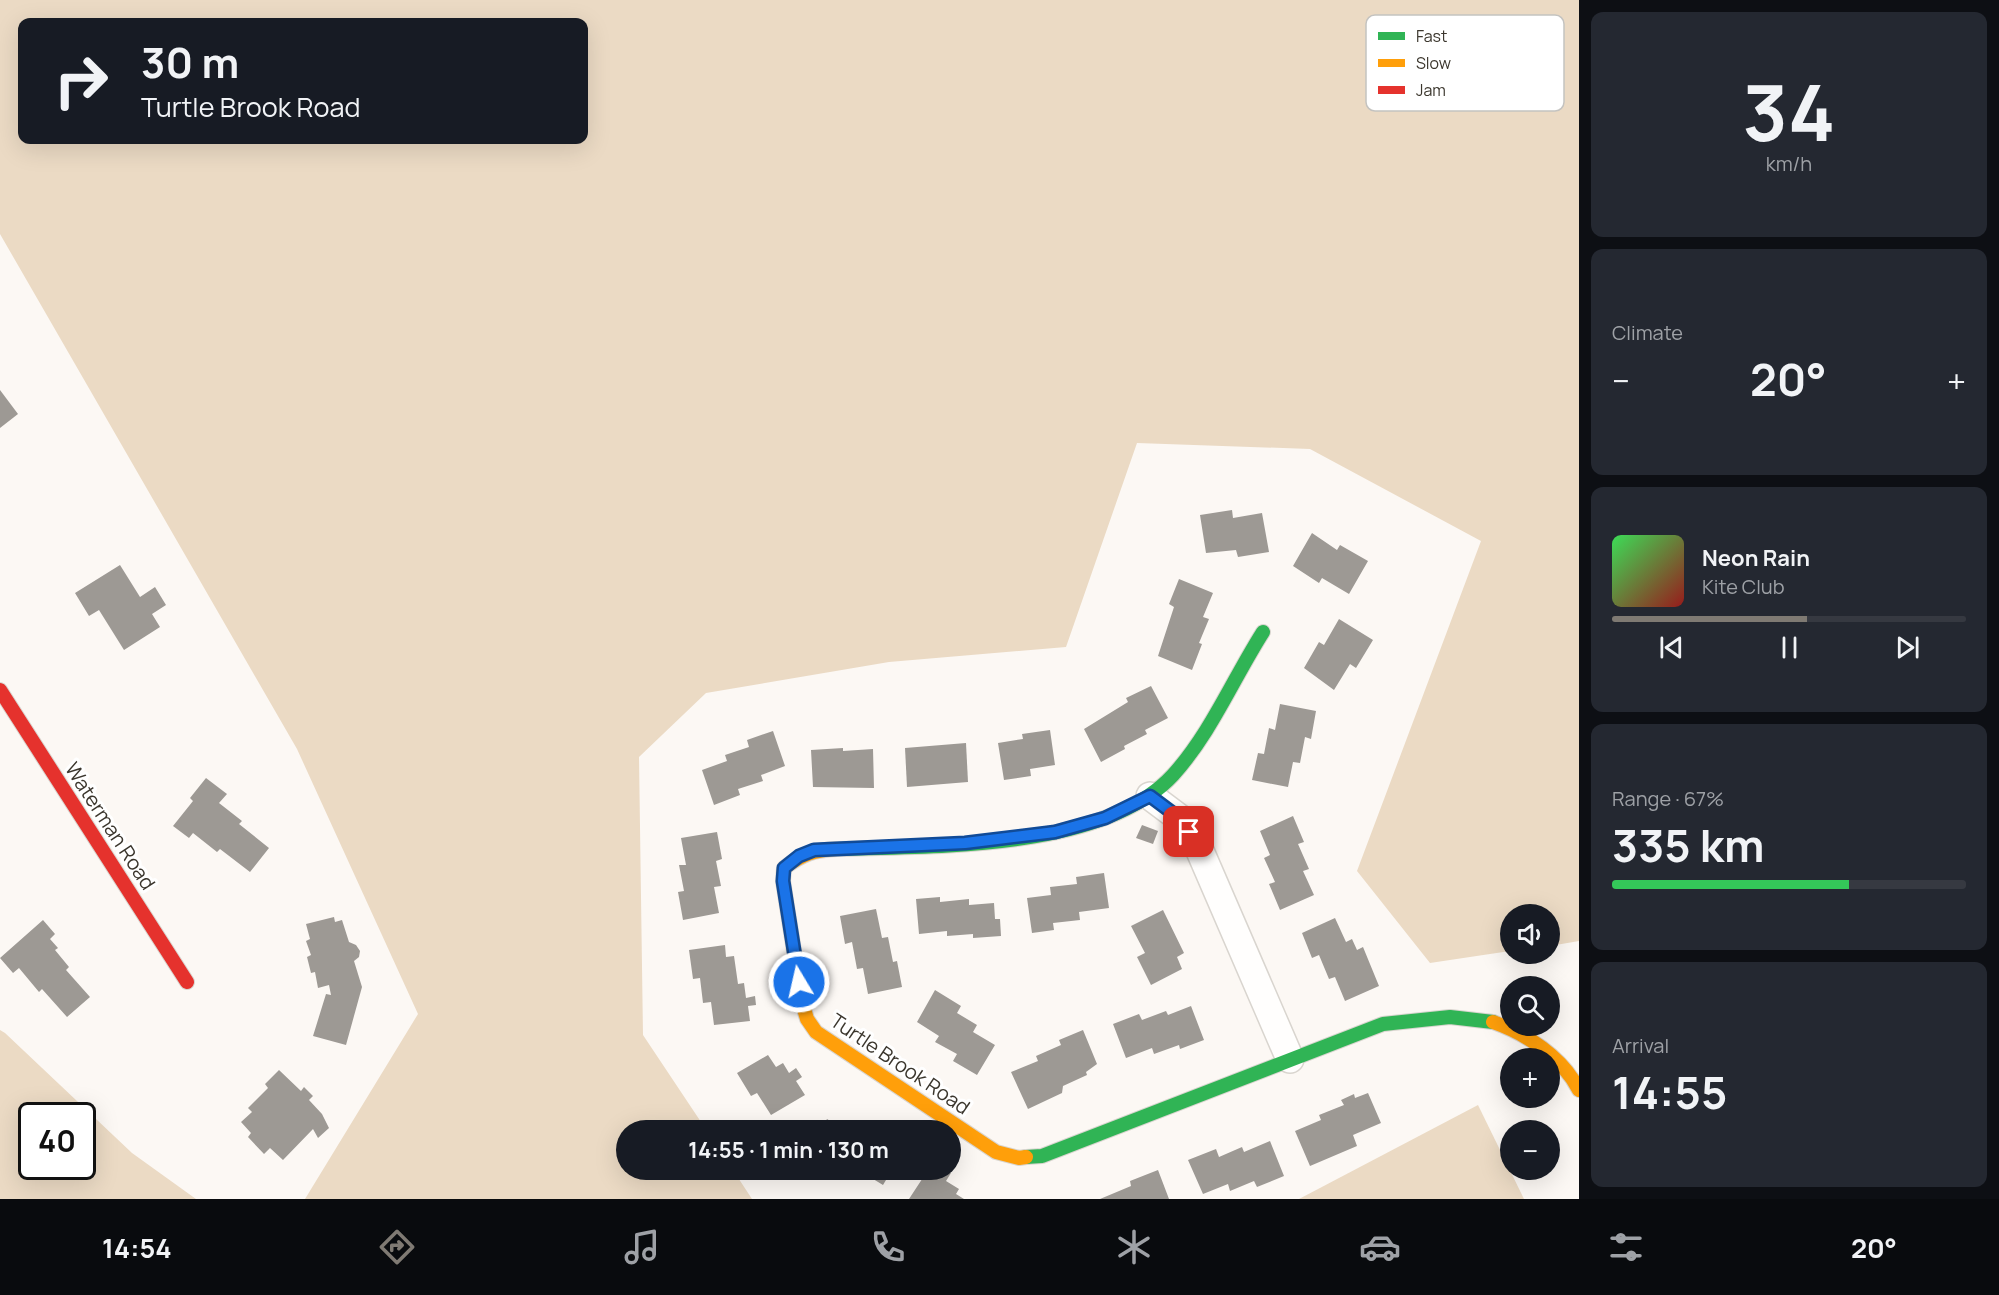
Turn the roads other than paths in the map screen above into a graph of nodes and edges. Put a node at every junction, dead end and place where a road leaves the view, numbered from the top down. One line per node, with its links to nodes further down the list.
1 (1263, 632): 3 (street, Turtle Brook Road)
2 (0, 690): 4 (street, Waterman Road)
3 (1150, 796): 5 (street); 5 (street, Turtle Brook Road)
4 (187, 982)
5 (1290, 1059): 6 (street, Turtle Brook Road)
6 (1579, 1090)

